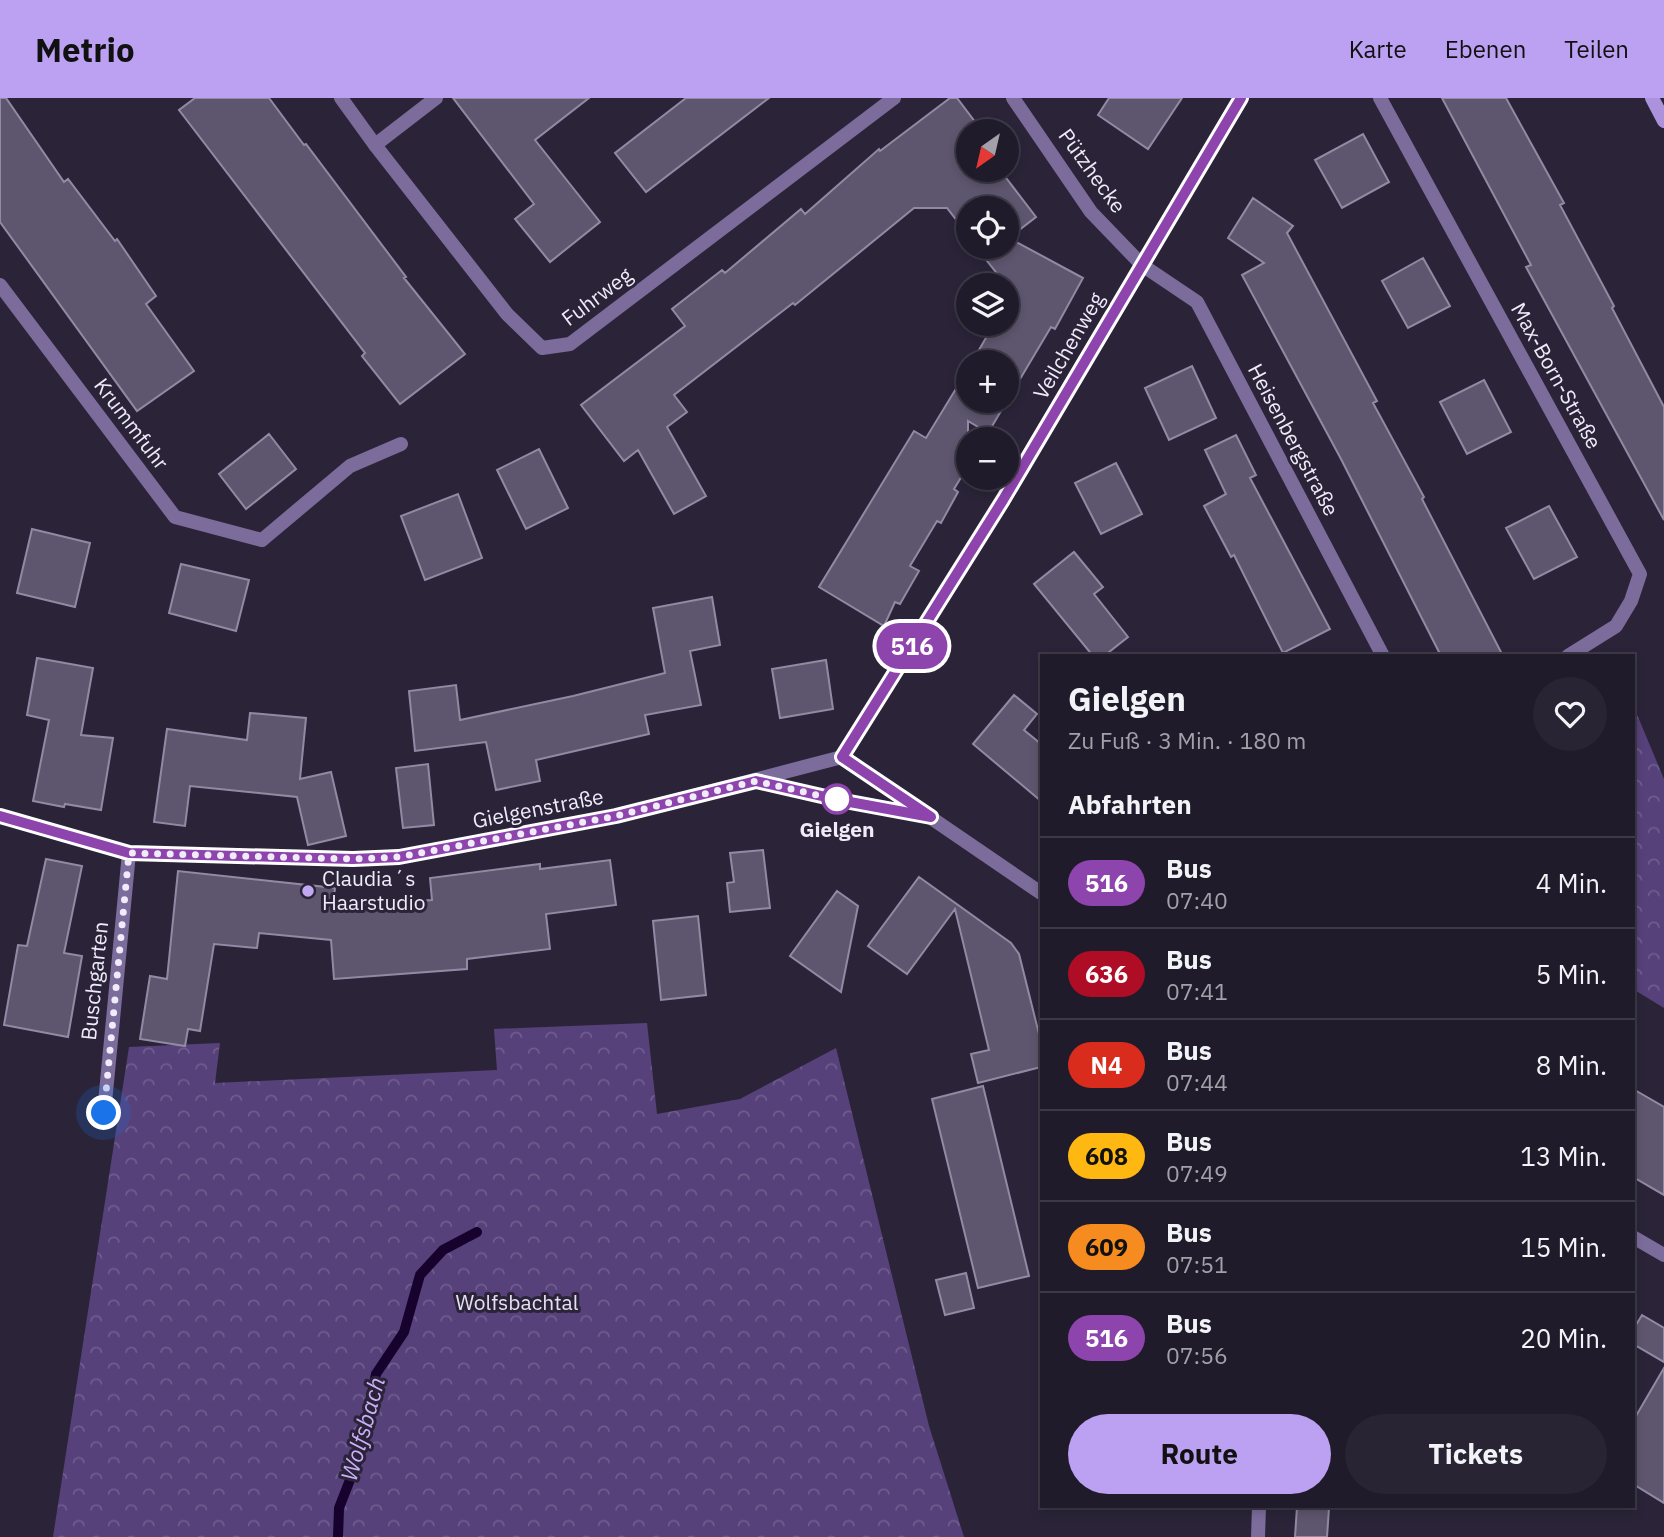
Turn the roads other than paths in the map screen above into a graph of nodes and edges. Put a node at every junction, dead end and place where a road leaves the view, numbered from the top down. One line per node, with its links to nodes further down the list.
1 (341, 98): 9 (street, Fuhrweg)
2 (436, 98): 9 (street)
3 (894, 98): 9 (street, Fuhrweg)
4 (1013, 98): 10 (street, Pützhecke)
5 (1241, 98): 10 (street, Veilchenweg)
6 (1380, 98): 14 (street, Max-Born-Straße)
7 (1652, 98): 8 (main road)
8 (1664, 121)
9 (375, 145)
10 (1142, 265): 13 (street, Heisenbergstraße); 15 (street, Veilchenweg)
11 (0, 285): 12 (street, Krummfuhr)
12 (401, 444)
13 (1383, 654)
14 (1571, 654)
15 (842, 757): 16 (street, Gielgenstraße); 18 (street)
16 (756, 781): 18 (street); 19 (street, Gielgenstraße)
17 (0, 816): 19 (street, Gielgenstraße)
18 (931, 817): 20 (street)
19 (129, 853): 21 (street, Buschgarten)
20 (1040, 893)
21 (104, 1113)
22 (1635, 1238): 23 (street)
23 (1664, 1255)
24 (1259, 1508): 25 (street)
25 (1258, 1537)

